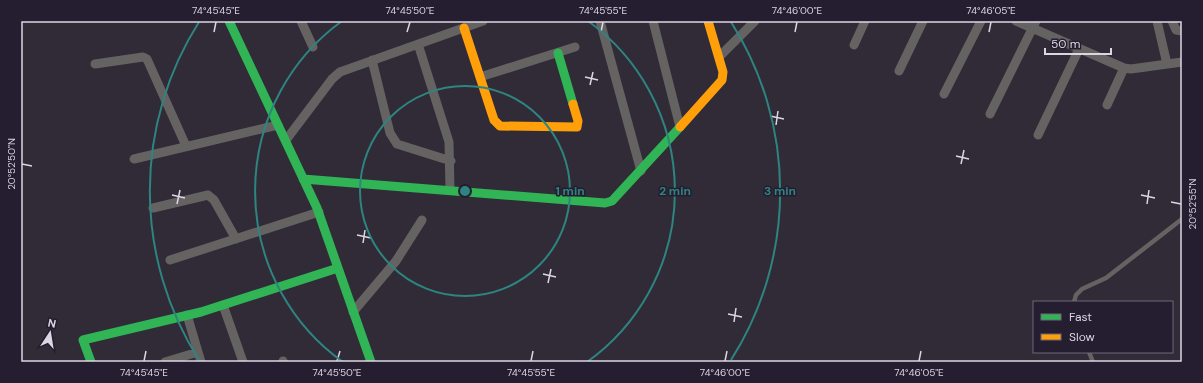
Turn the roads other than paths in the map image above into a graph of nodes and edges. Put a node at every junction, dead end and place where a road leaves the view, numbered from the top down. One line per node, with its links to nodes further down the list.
1 (230, 21): 34 (street)
2 (301, 21): 19 (street)
3 (483, 21): 15 (street)
4 (600, 21): 41 (street)
5 (653, 21): 35 (street)
6 (708, 21): 23 (street)
7 (755, 21): 23 (street)
8 (865, 21): 18 (street)
9 (923, 21): 29 (street)
10 (981, 21): 31 (street)
11 (1016, 21): 14 (street)
12 (1157, 21): 27 (street)
13 (1172, 21): 16 (street)
14 (1034, 25): 21 (street); 33 (street)
15 (464, 28): 17 (street); 30 (street)
16 (1182, 31)
17 (418, 44): 24 (street); 40 (street)
18 (854, 45)
19 (313, 47)
20 (575, 47): 22 (street)
21 (1079, 49): 28 (street); 36 (street)
22 (558, 53): 30 (street); 30 (street)
23 (718, 57): 35 (street)
24 (372, 60): 37 (street); 40 (street)
25 (1182, 62): 27 (street)
26 (94, 64): 38 (street)
27 (1167, 64): 28 (street)
28 (1124, 68): 32 (street)
29 (899, 71)
30 (480, 77)
31 (944, 94)
32 (1107, 106)
33 (990, 114)
34 (278, 125): 37 (street); 38 (street)
35 (680, 127): 41 (street)
36 (1038, 134)
37 (286, 140): 42 (street)
38 (186, 146): 39 (street)
39 (134, 158)
40 (451, 161): 43 (street)
41 (641, 171): 43 (street)
42 (303, 179): 43 (street); 45 (street)
43 (450, 190)
44 (153, 208): 48 (street)
45 (319, 212): 48 (street); 50 (street)
46 (1182, 219): 51 (lane)
47 (422, 220): 53 (street)
48 (236, 239): 49 (street)
49 (170, 260)
50 (338, 268): 52 (street); 53 (street)
51 (1074, 301)
52 (223, 305): 54 (street); 60 (street)
53 (353, 312): 61 (street)
54 (187, 315): 55 (street); 57 (street)
55 (198, 352): 58 (street); 59 (street)
56 (1088, 353): 62 (lane)
57 (91, 362)
58 (165, 362)
59 (201, 362)
60 (243, 362)
61 (371, 362)
62 (1093, 362)

